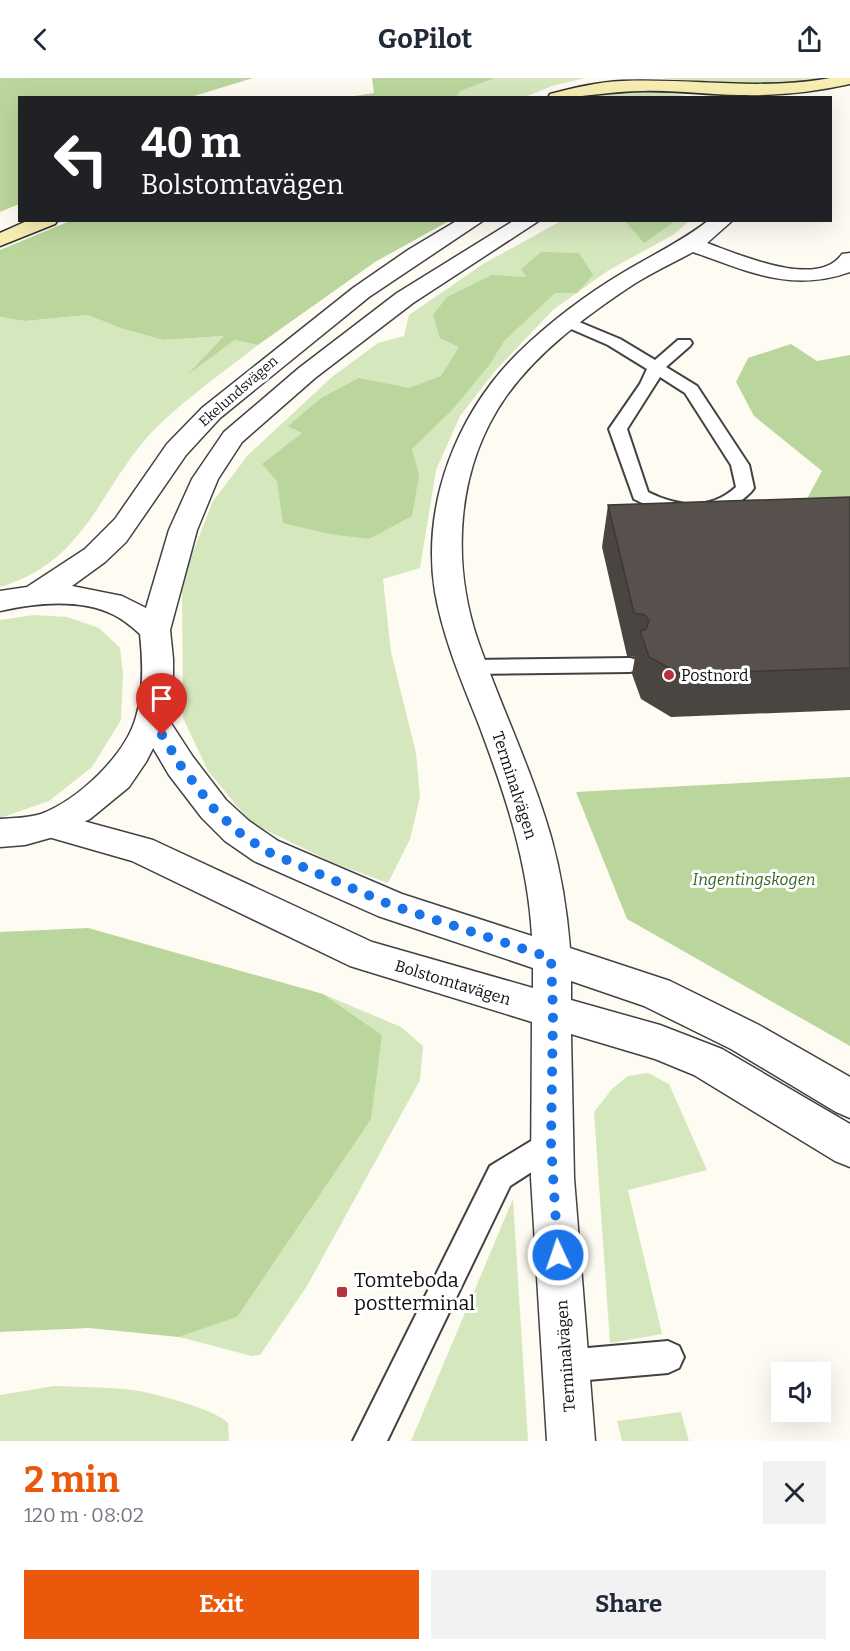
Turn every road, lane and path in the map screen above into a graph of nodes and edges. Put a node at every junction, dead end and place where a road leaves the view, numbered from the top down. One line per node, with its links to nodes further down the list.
1 (850, 79): 2 (main road)
2 (686, 85): 4 (main road); 5 (main road)
3 (850, 91): 6 (main road)
4 (561, 96)
5 (716, 96)
6 (826, 96)
7 (18, 216): 12 (main road)
8 (43, 222): 13 (main road)
9 (471, 222): 19 (street, Ekelundsvägen)
10 (527, 222): 21 (street, Ekelundsvägen)
11 (720, 222): 14 (street, Terminalvägen)
12 (0, 223)
13 (0, 240)
14 (691, 244): 15 (street); 16 (street, Terminalvägen)
15 (850, 259)
16 (567, 322): 18 (lane); 23 (street, Terminalvägen)
17 (684, 344): 18 (lane)
18 (656, 367): 18 (lane)
19 (36, 594): 20 (street); 21 (street)
20 (0, 601)
21 (155, 630): 24 (street)
22 (630, 665): 23 (lane)
23 (472, 668): 27 (street, Terminalvägen)
24 (152, 719): 25 (street); 27 (street)
25 (50, 825): 26 (street); 28 (street, Bolstomtavägen)
26 (0, 833)
27 (551, 958): 28 (street, Terminalvägen); 29 (street)
28 (553, 1012): 30 (street, Terminalvägen); 31 (street, Bolstomtavägen)
29 (850, 1099)
30 (551, 1143): 33 (street, Terminalvägen); 34 (lane)
31 (850, 1147)
32 (668, 1357): 33 (lane)
33 (565, 1366): 35 (street, Terminalvägen)
34 (370, 1441)
35 (571, 1441)

